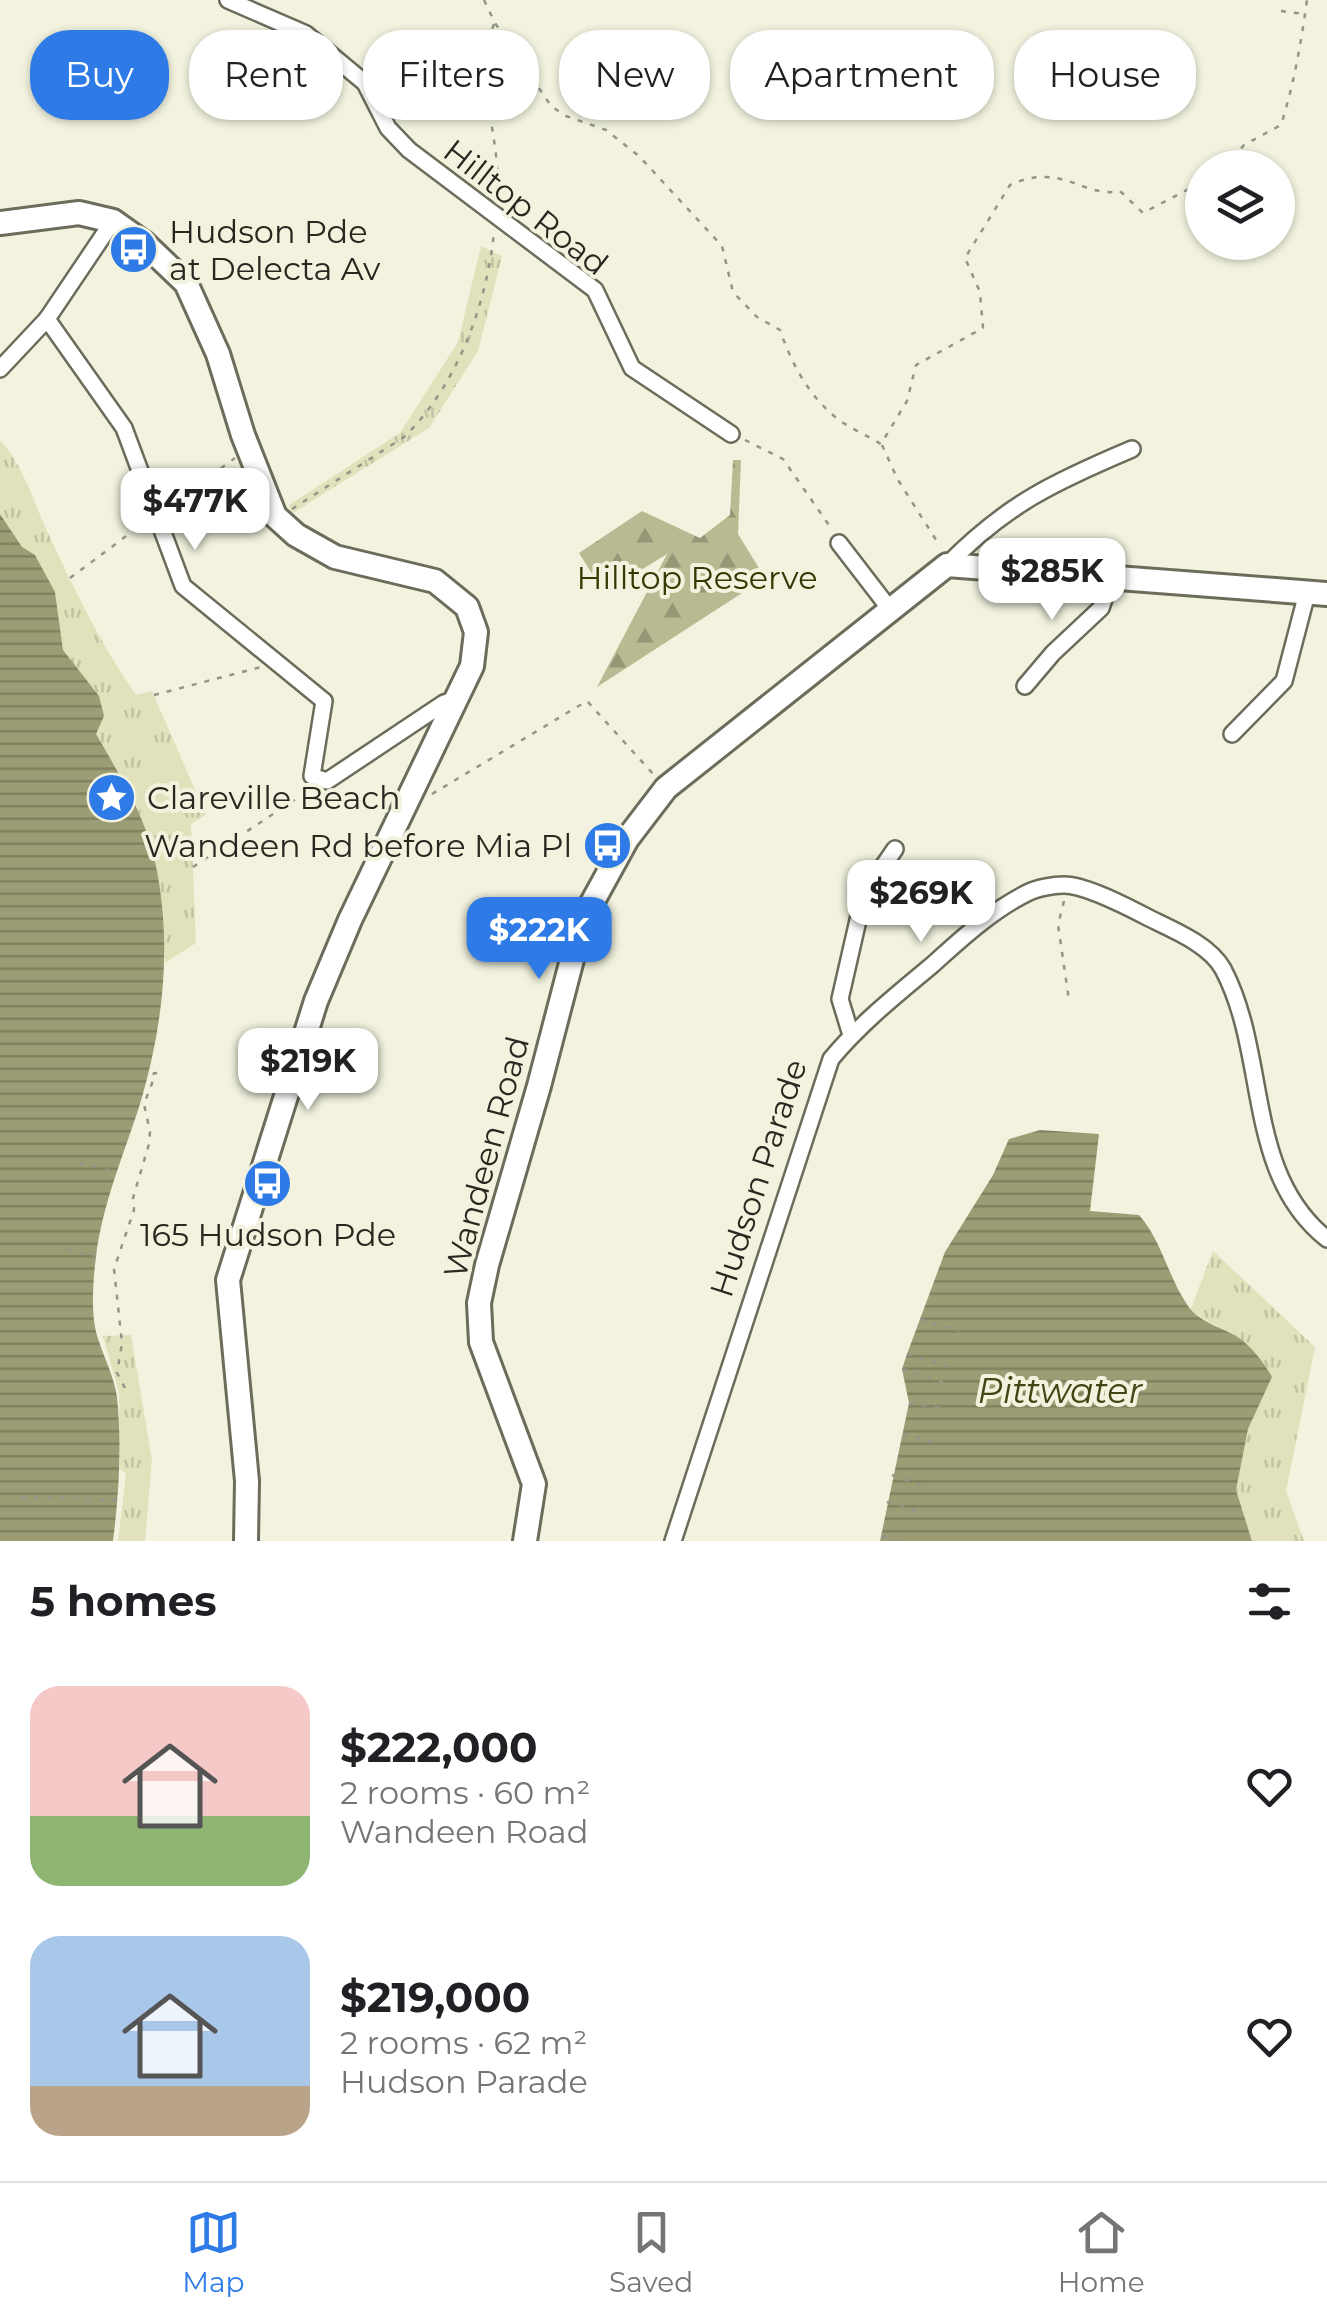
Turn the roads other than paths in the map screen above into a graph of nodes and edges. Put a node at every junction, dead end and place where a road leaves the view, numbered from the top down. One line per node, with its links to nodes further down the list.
1 (228, 0): 6 (street, Hilltop Road)
2 (113, 221): 3 (street); 4 (street); 14 (street)
3 (0, 223)
4 (47, 319): 5 (street); 14 (street)
5 (0, 369)
6 (731, 434)
7 (1132, 449): 9 (street, Wandeen Road)
8 (839, 543): 12 (street)
9 (949, 562): 10 (street); 12 (street, Wandeen Road)
10 (1111, 580): 11 (street); 13 (street)
11 (1317, 593): 15 (street)
12 (889, 608): 20 (street, Wandeen Road)
13 (1025, 686)
14 (456, 699): 19 (street)
15 (1232, 734)
16 (894, 850): 17 (street)
17 (851, 1035): 18 (street, Hudson Parade); 21 (street, Hudson Parade)
18 (1327, 1239)
19 (246, 1541)
20 (525, 1541)
21 (673, 1541)

